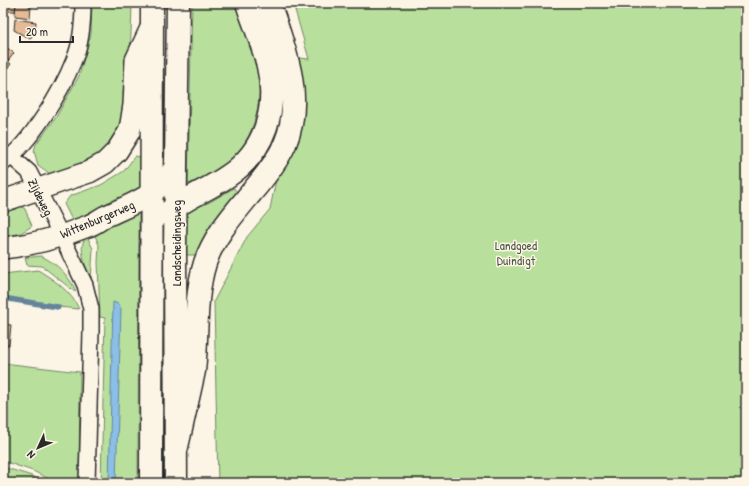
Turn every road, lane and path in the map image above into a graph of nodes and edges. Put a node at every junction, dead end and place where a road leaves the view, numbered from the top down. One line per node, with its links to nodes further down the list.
1 (83, 3): 7 (street, Zijdeweg)
2 (152, 3): 6 (main road, Landscheidingsweg)
3 (178, 3): 8 (main road, Landscheidingsweg)
4 (247, 3): 12 (main road)
5 (269, 3): 16 (main road)
6 (151, 28): 9 (street); 10 (main road, Landscheidingsweg)
7 (7, 160): 9 (street, Zijdeweg)
8 (176, 165): 10 (street, Wittenburgerweg); 12 (main road, Landscheidingsweg)
9 (37, 189): 11 (street); 14 (street, Zijdeweg)
10 (151, 194): 13 (main road, Landscheidingsweg); 14 (street, Wittenburgerweg)
11 (3, 201)
12 (176, 206): 13 (main road); 16 (main road, Landscheidingsweg)
13 (151, 231): 18 (main road, Landscheidingsweg)
14 (61, 235): 15 (street, Wittenburgerweg); 17 (street, Zijdeweg)
15 (3, 248)
16 (176, 451): 19 (main road, Landscheidingsweg)
17 (87, 483)
18 (151, 483)
19 (176, 483)

